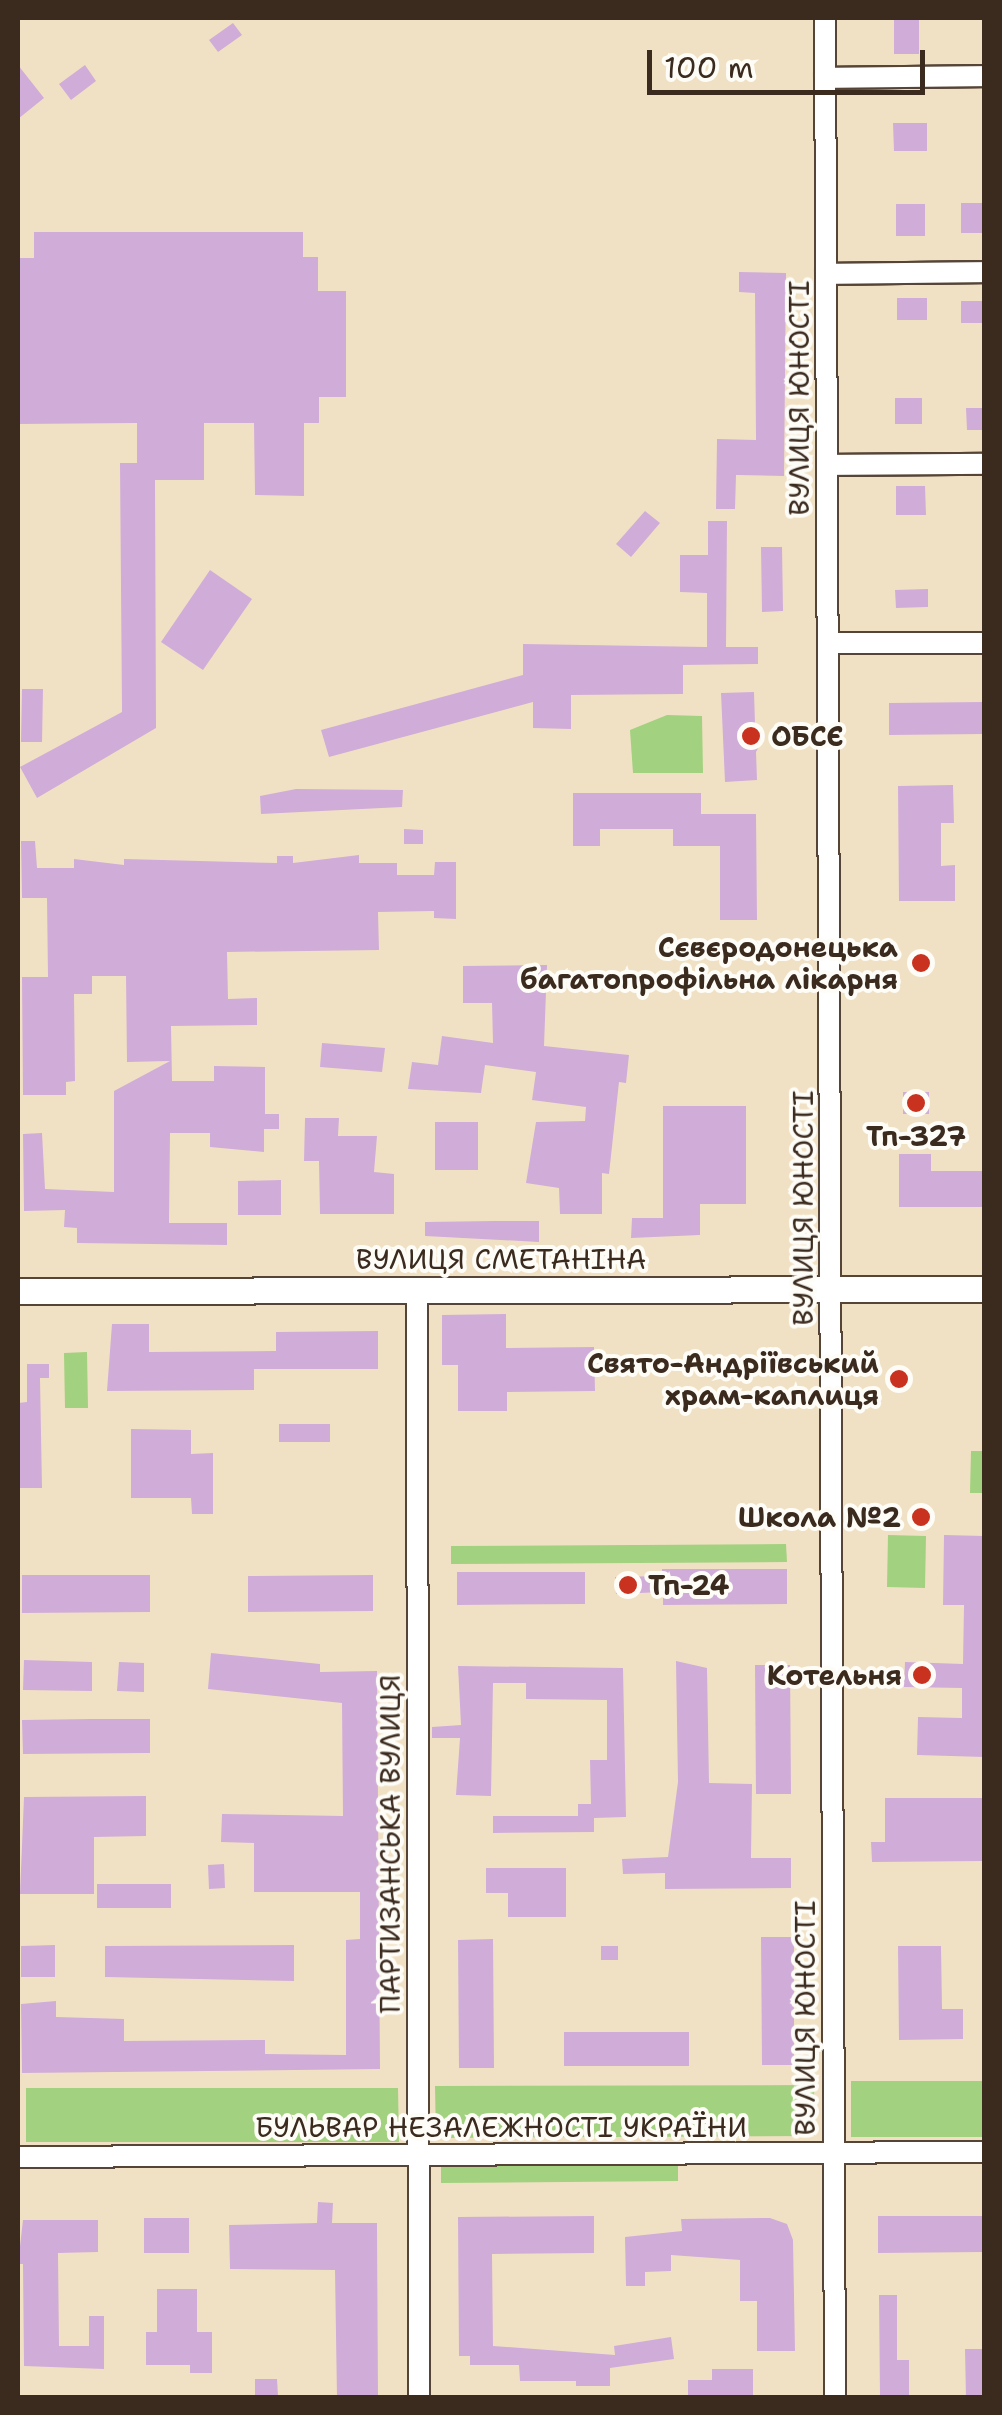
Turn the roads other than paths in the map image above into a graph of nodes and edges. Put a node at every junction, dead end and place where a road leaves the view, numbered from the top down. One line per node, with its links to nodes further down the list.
1 (825, 18): 3 (street, ВУЛИЦЯ ЮНОСТІ)
2 (984, 76): 3 (street)
3 (825, 78): 5 (street, ВУЛИЦЯ ЮНОСТІ)
4 (984, 272): 5 (street)
5 (826, 274): 7 (street, ВУЛИЦЯ ЮНОСТІ)
6 (984, 464): 7 (street)
7 (827, 465): 8 (street, ВУЛИЦЯ ЮНОСТІ)
8 (828, 643): 9 (street); 10 (street, ВУЛИЦЯ ЮНОСТІ)
9 (984, 643)
10 (831, 1289): 11 (street, ВУЛИЦЯ СМЕТАНІНА); 12 (street, ВУЛИЦЯ СМЕТАНІНА); 14 (street, ВУЛИЦЯ ЮНОСТІ)
11 (984, 1289)
12 (418, 1290): 13 (street, ВУЛИЦЯ СМЕТАНІНА); 16 (street, ПАРТИЗАНСЬКА ВУЛИЦЯ)
13 (18, 1291)
14 (833, 2152): 15 (street, БУЛЬВАР НЕЗАЛЕЖНОСТІ УКРАЇНИ); 16 (street, БУЛЬВАР НЕЗАЛЕЖНОСТІ УКРАЇНИ); 19 (street, ВУЛИЦЯ ЮНОСТІ)
15 (984, 2152)
16 (419, 2154): 17 (street, БУЛЬВАР НЕЗАЛЕЖНОСТІ УКРАЇНИ); 18 (street, ПАРТИЗАНСЬКА ВУЛИЦЯ)
17 (18, 2157)
18 (419, 2398)
19 (836, 2398)

